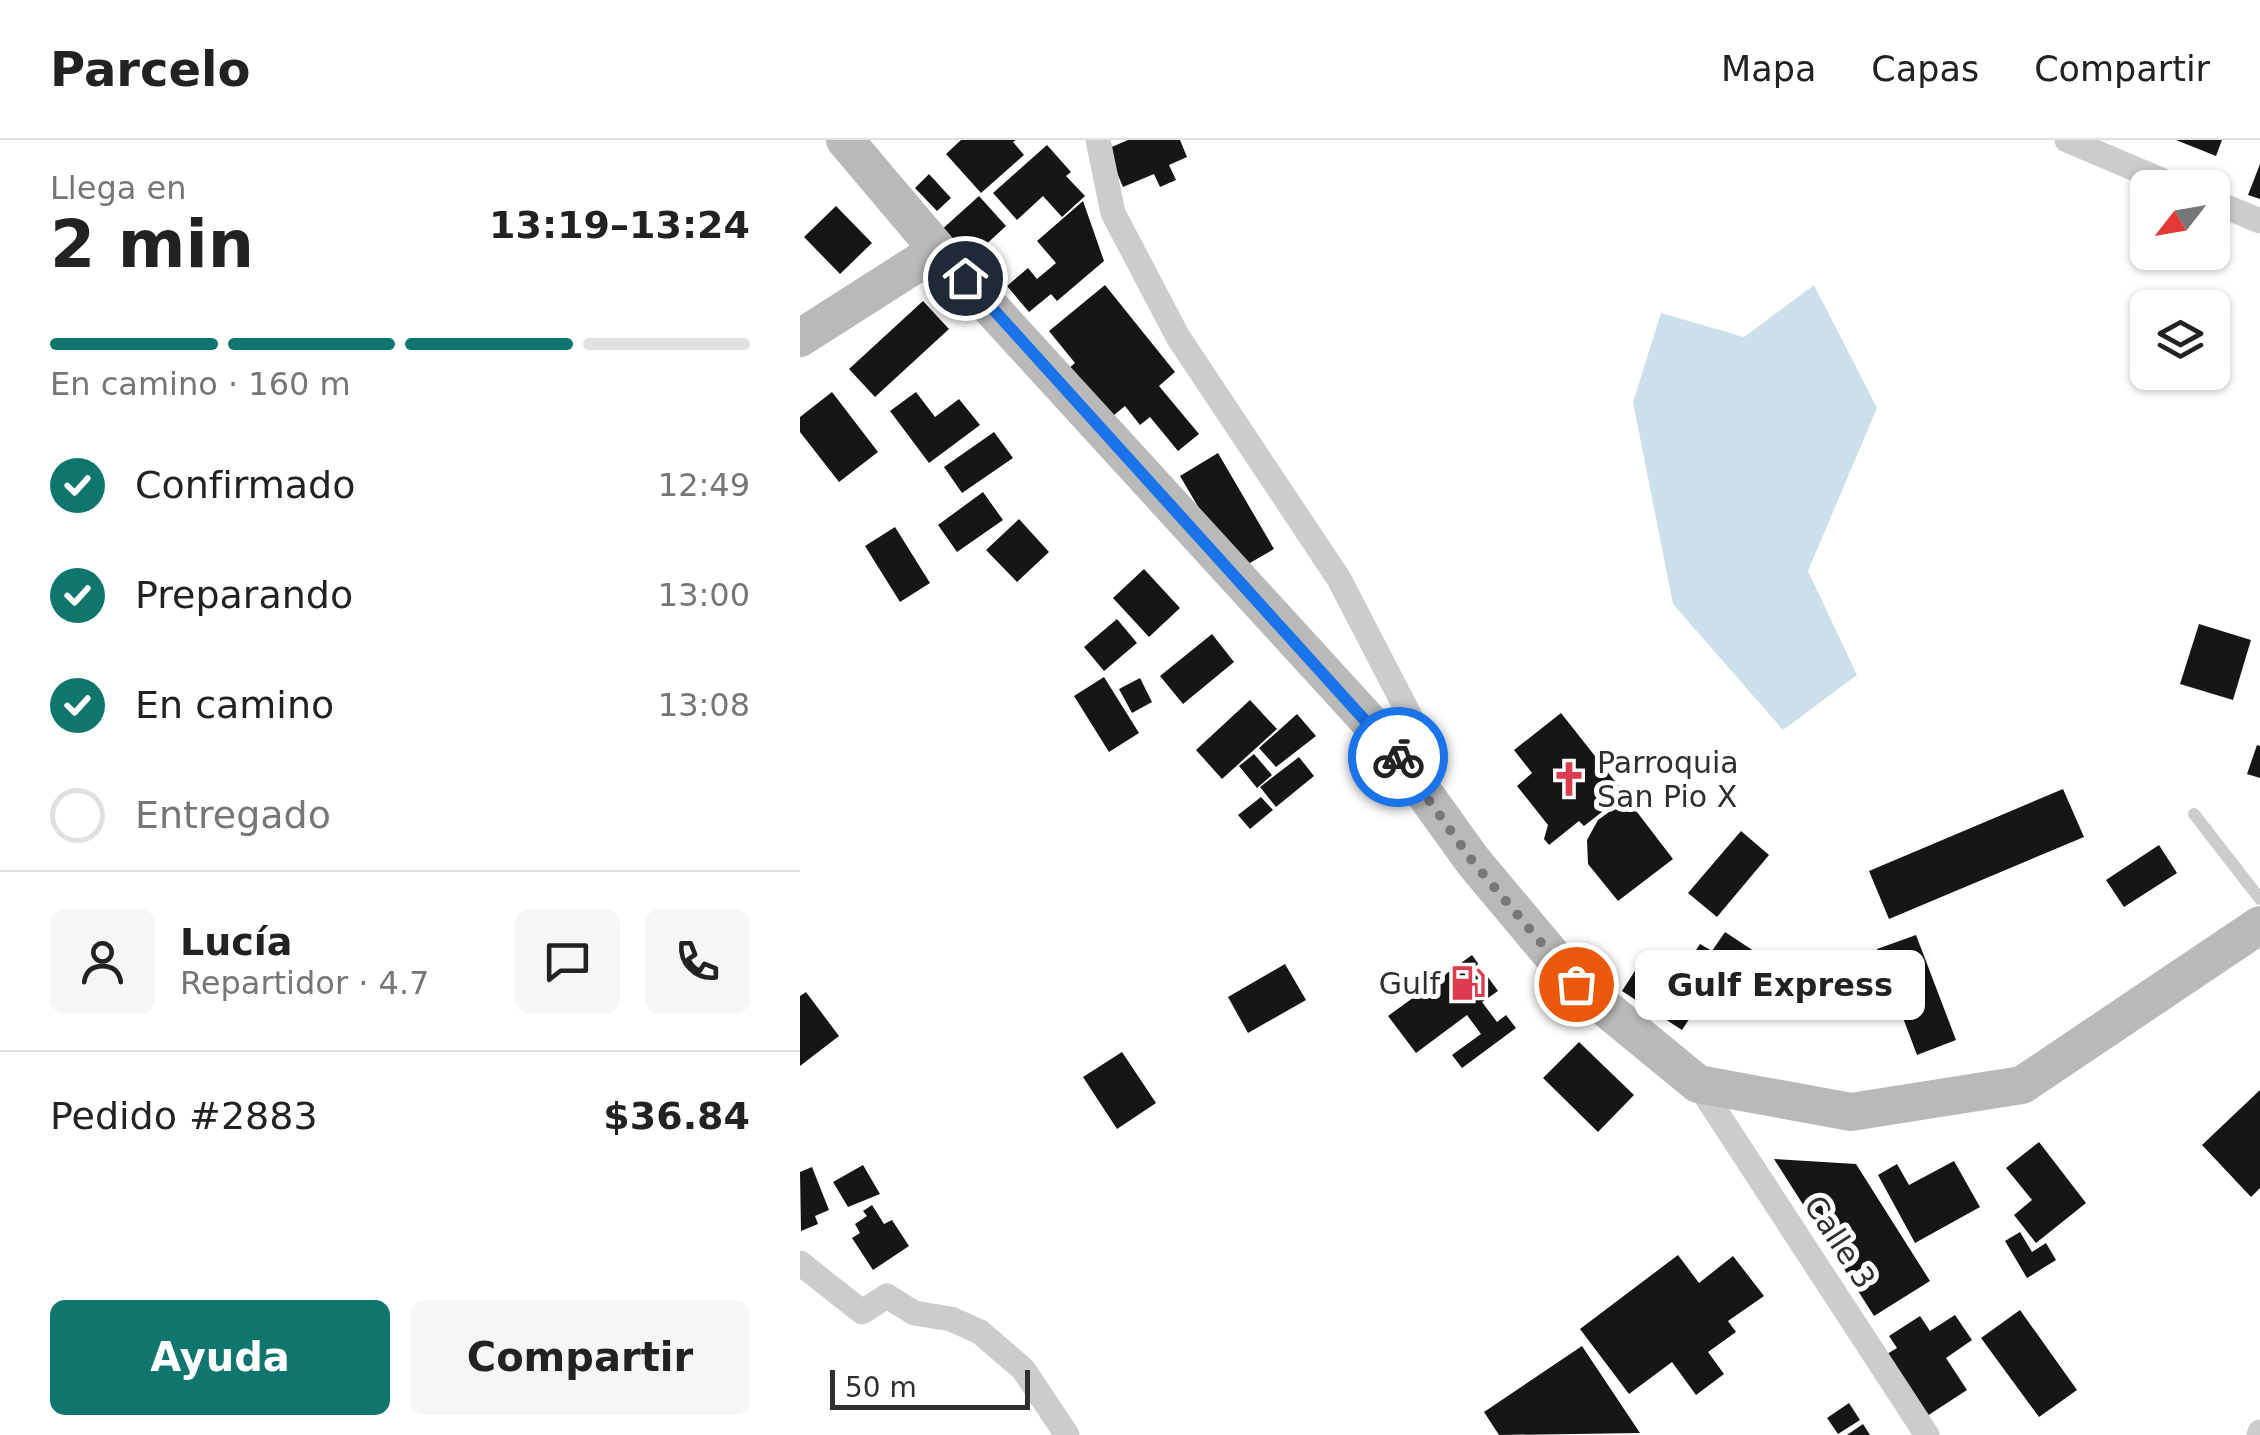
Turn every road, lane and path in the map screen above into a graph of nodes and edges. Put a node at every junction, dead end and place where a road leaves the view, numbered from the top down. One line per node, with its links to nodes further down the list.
1 (845, 140): 7 (street)
2 (1098, 140): 9 (street)
3 (2067, 140): 4 (street)
4 (2138, 170)
5 (2230, 208): 6 (street)
6 (2260, 221)
7 (938, 250): 8 (street); 9 (street)
8 (800, 338)
9 (1410, 773): 13 (street)
10 (2194, 814): 11 (lane)
11 (2260, 899)
12 (2260, 925): 13 (street)
13 (1698, 1084): 16 (street, Calle 3)
14 (800, 1263): 15 (street)
15 (1067, 1435)
16 (1928, 1435)

